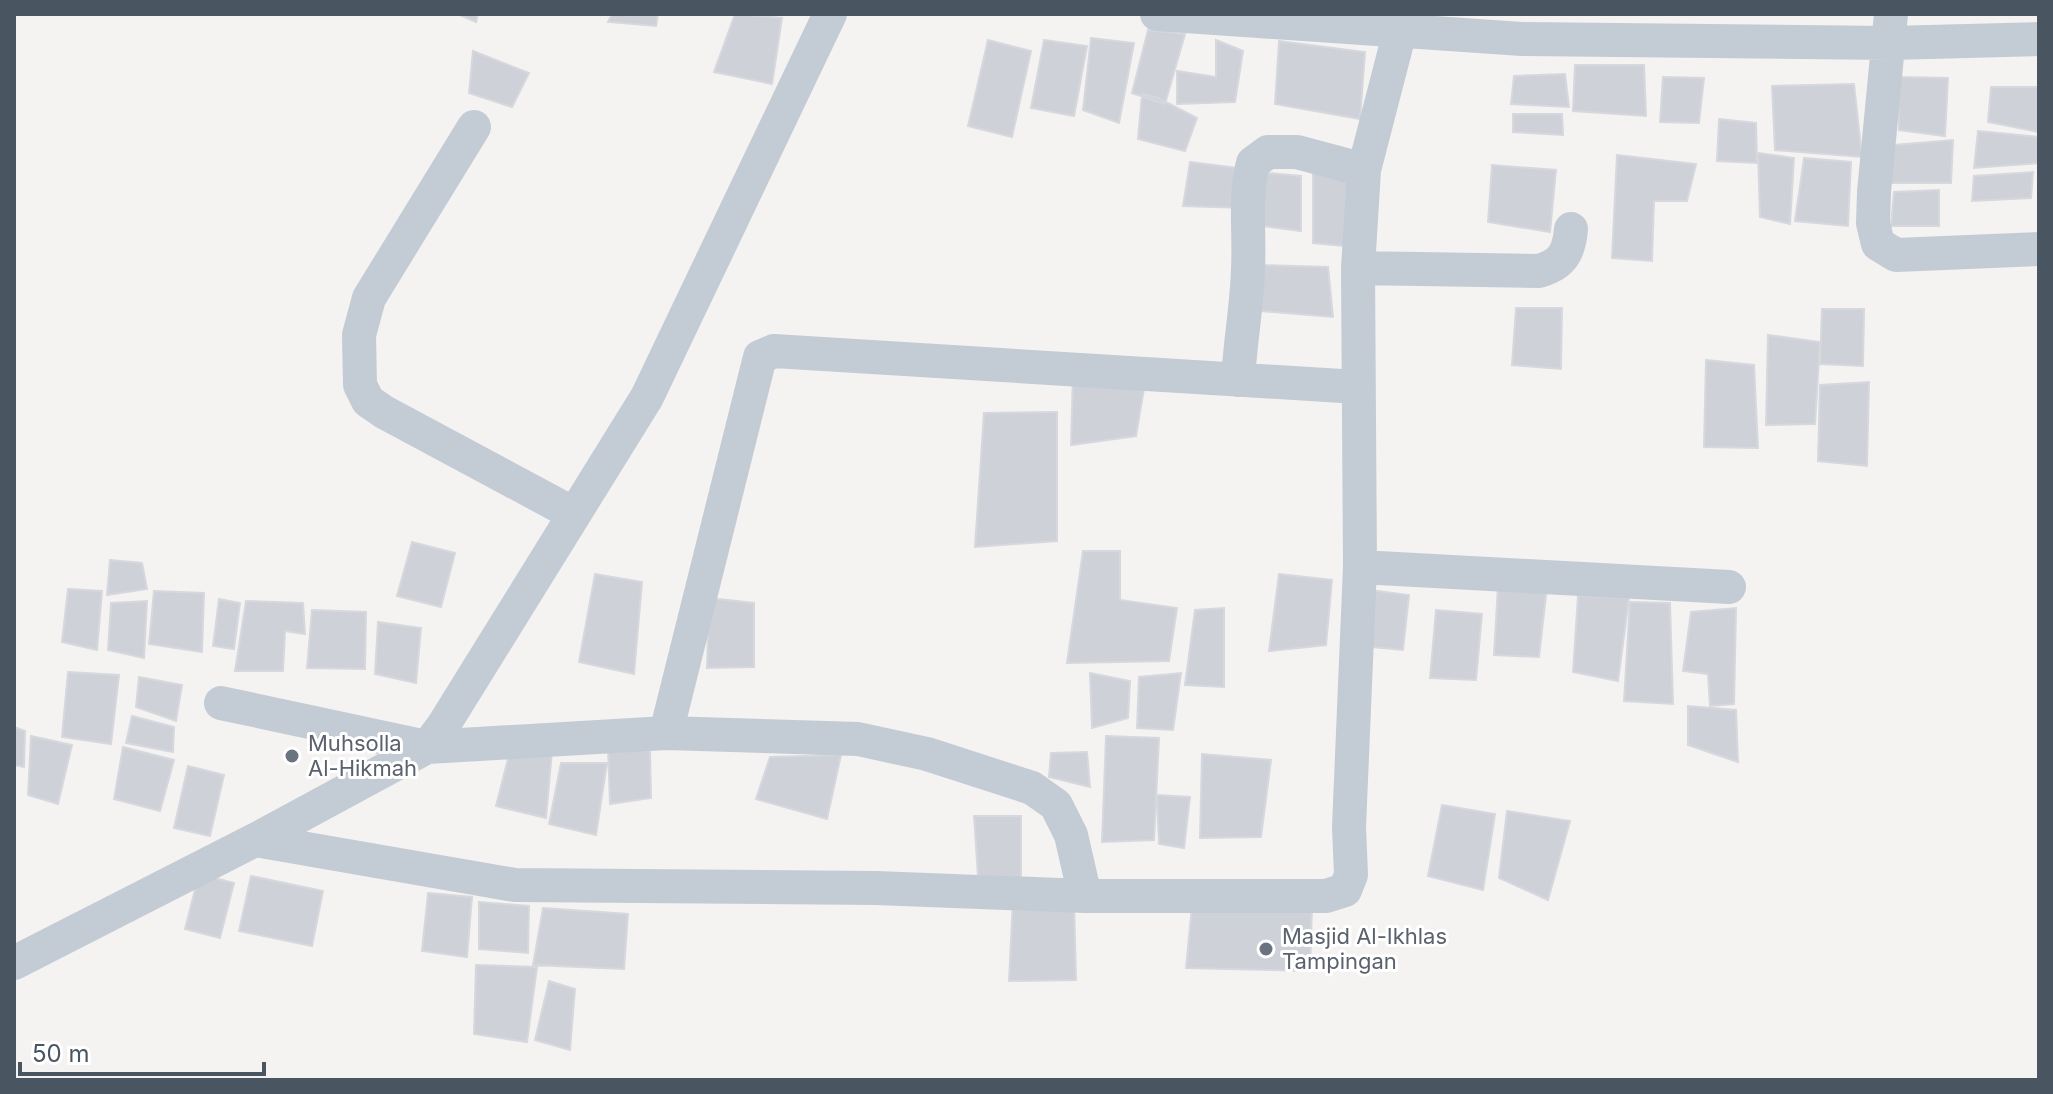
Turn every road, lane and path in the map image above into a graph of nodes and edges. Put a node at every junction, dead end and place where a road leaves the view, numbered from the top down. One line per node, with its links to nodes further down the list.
1 (830, 14): 14 (street)
2 (1157, 14): 5 (street)
3 (1522, 26): 4 (street); 5 (street)
4 (1890, 28): 6 (street); 10 (street)
5 (1400, 31): 8 (street)
6 (2039, 39)
7 (474, 127): 14 (street)
8 (1364, 170): 11 (street); 12 (street)
9 (1571, 229): 11 (street)
10 (2039, 249)
11 (1358, 268): 13 (street)
12 (1238, 380): 13 (street); 18 (street)
13 (1358, 387): 15 (street)
14 (574, 514): 19 (street)
15 (1360, 567): 16 (street); 21 (street)
16 (1729, 587)
17 (221, 703): 19 (street)
18 (666, 733): 19 (street); 21 (street)
19 (427, 747): 20 (street)
20 (255, 840): 21 (street); 22 (street)
21 (1085, 896)
22 (14, 963)

